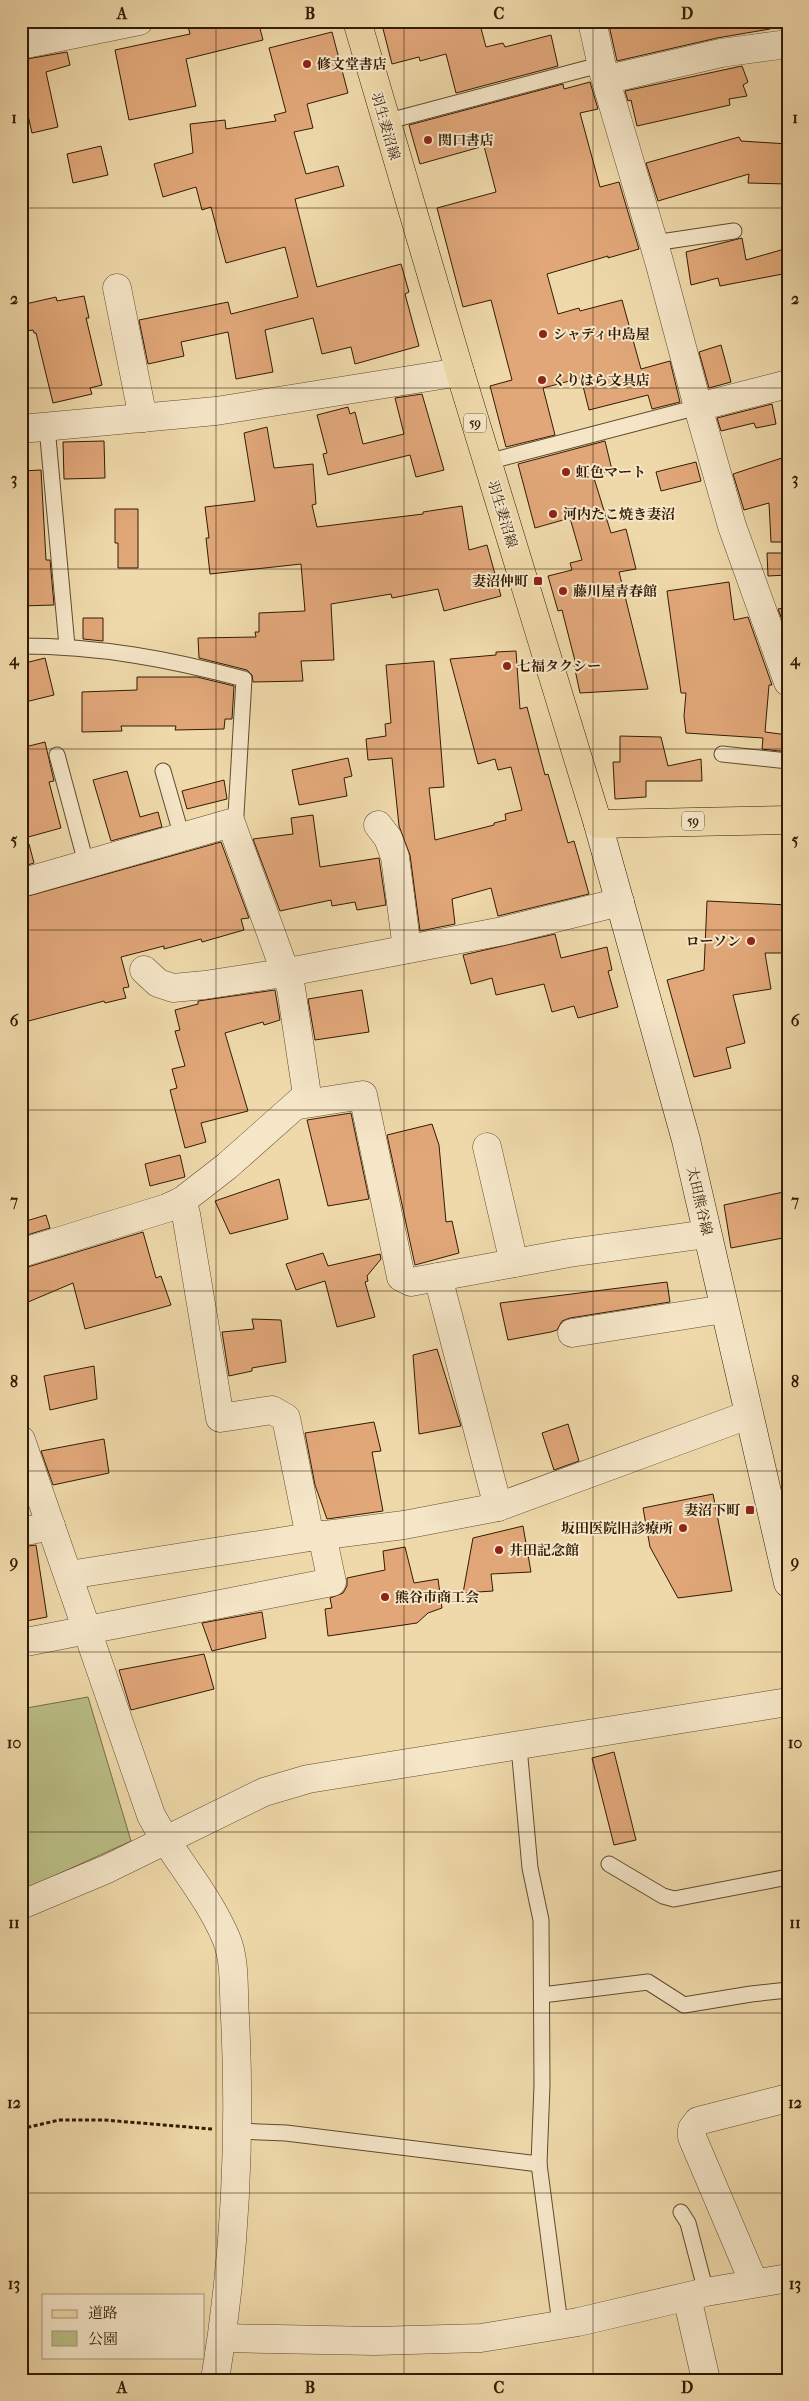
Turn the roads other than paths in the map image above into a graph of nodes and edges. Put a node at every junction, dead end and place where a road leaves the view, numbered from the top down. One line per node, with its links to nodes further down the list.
1 (138, 21): 4 (street)
2 (357, 21): 8 (main road, 羽生妻沼線 / 59)
3 (592, 21): 7 (street)
4 (46, 30): 6 (street)
5 (788, 44): 7 (street)
6 (21, 45)
7 (603, 71): 8 (lane); 10 (street)
8 (385, 122): 12 (main road, 羽生妻沼線 / 59)
9 (734, 231): 10 (lane)
10 (654, 243): 14 (street)
11 (117, 288): 15 (street)
12 (460, 372): 15 (street); 17 (main road, 羽生妻沼線 / 59)
13 (788, 384): 14 (street)
14 (698, 408): 17 (lane); 20 (street)
15 (143, 418): 16 (street)
16 (34, 428): 19 (lane)
17 (487, 462): 26 (main road, 羽生妻沼線 / 59)
18 (21, 646): 19 (lane)
19 (67, 646): 28 (lane)
20 (788, 682)
21 (57, 754): 30 (lane)
22 (722, 754): 23 (lane)
23 (788, 761)
24 (163, 771): 29 (lane)
25 (788, 820): 26 (main road, 59)
26 (598, 824): 32 (street, 太田熊谷線)
27 (378, 825): 33 (street)
28 (235, 836): 29 (street); 35 (street)
29 (182, 837): 30 (street)
30 (86, 863): 31 (street)
31 (21, 883)
32 (620, 902): 33 (street); 39 (street, 太田熊谷線)
33 (407, 949): 35 (street)
34 (144, 970): 35 (street)
35 (284, 973): 36 (street)
36 (299, 1105): 38 (street); 42 (street)
37 (487, 1147): 41 (street)
38 (182, 1201): 40 (street); 50 (street)
39 (707, 1234): 41 (street); 43 (street, 太田熊谷線)
40 (21, 1253)
41 (514, 1263): 42 (street)
42 (438, 1278): 47 (street)
43 (724, 1309): 44 (street); 45 (street, 太田熊谷線)
44 (572, 1333)
45 (748, 1415): 47 (street); 52 (street, 太田熊谷線)
46 (21, 1440): 48 (street)
47 (498, 1507): 50 (street)
48 (51, 1526): 49 (street); 51 (street)
49 (21, 1532)
50 (316, 1536): 51 (street); 53 (street)
51 (69, 1575): 53 (street)
52 (788, 1583)
53 (87, 1630): 54 (street); 57 (street)
54 (21, 1643)
55 (788, 1702): 56 (street)
56 (519, 1747): 57 (street); 62 (lane)
57 (164, 1840): 60 (street); 64 (street)
58 (610, 1864): 59 (lane)
59 (788, 1877)
60 (21, 1905)
61 (788, 1990): 62 (lane)
62 (542, 1995): 65 (lane)
63 (788, 2098): 68 (street)
64 (238, 2131): 65 (lane); 71 (street)
65 (539, 2164): 70 (lane)
66 (681, 2212): 69 (lane)
67 (788, 2278): 68 (street)
68 (754, 2283): 69 (street)
69 (697, 2295): 70 (street); 73 (street)
70 (560, 2324): 71 (street)
71 (222, 2338): 72 (street)
72 (215, 2380)
73 (706, 2380)

